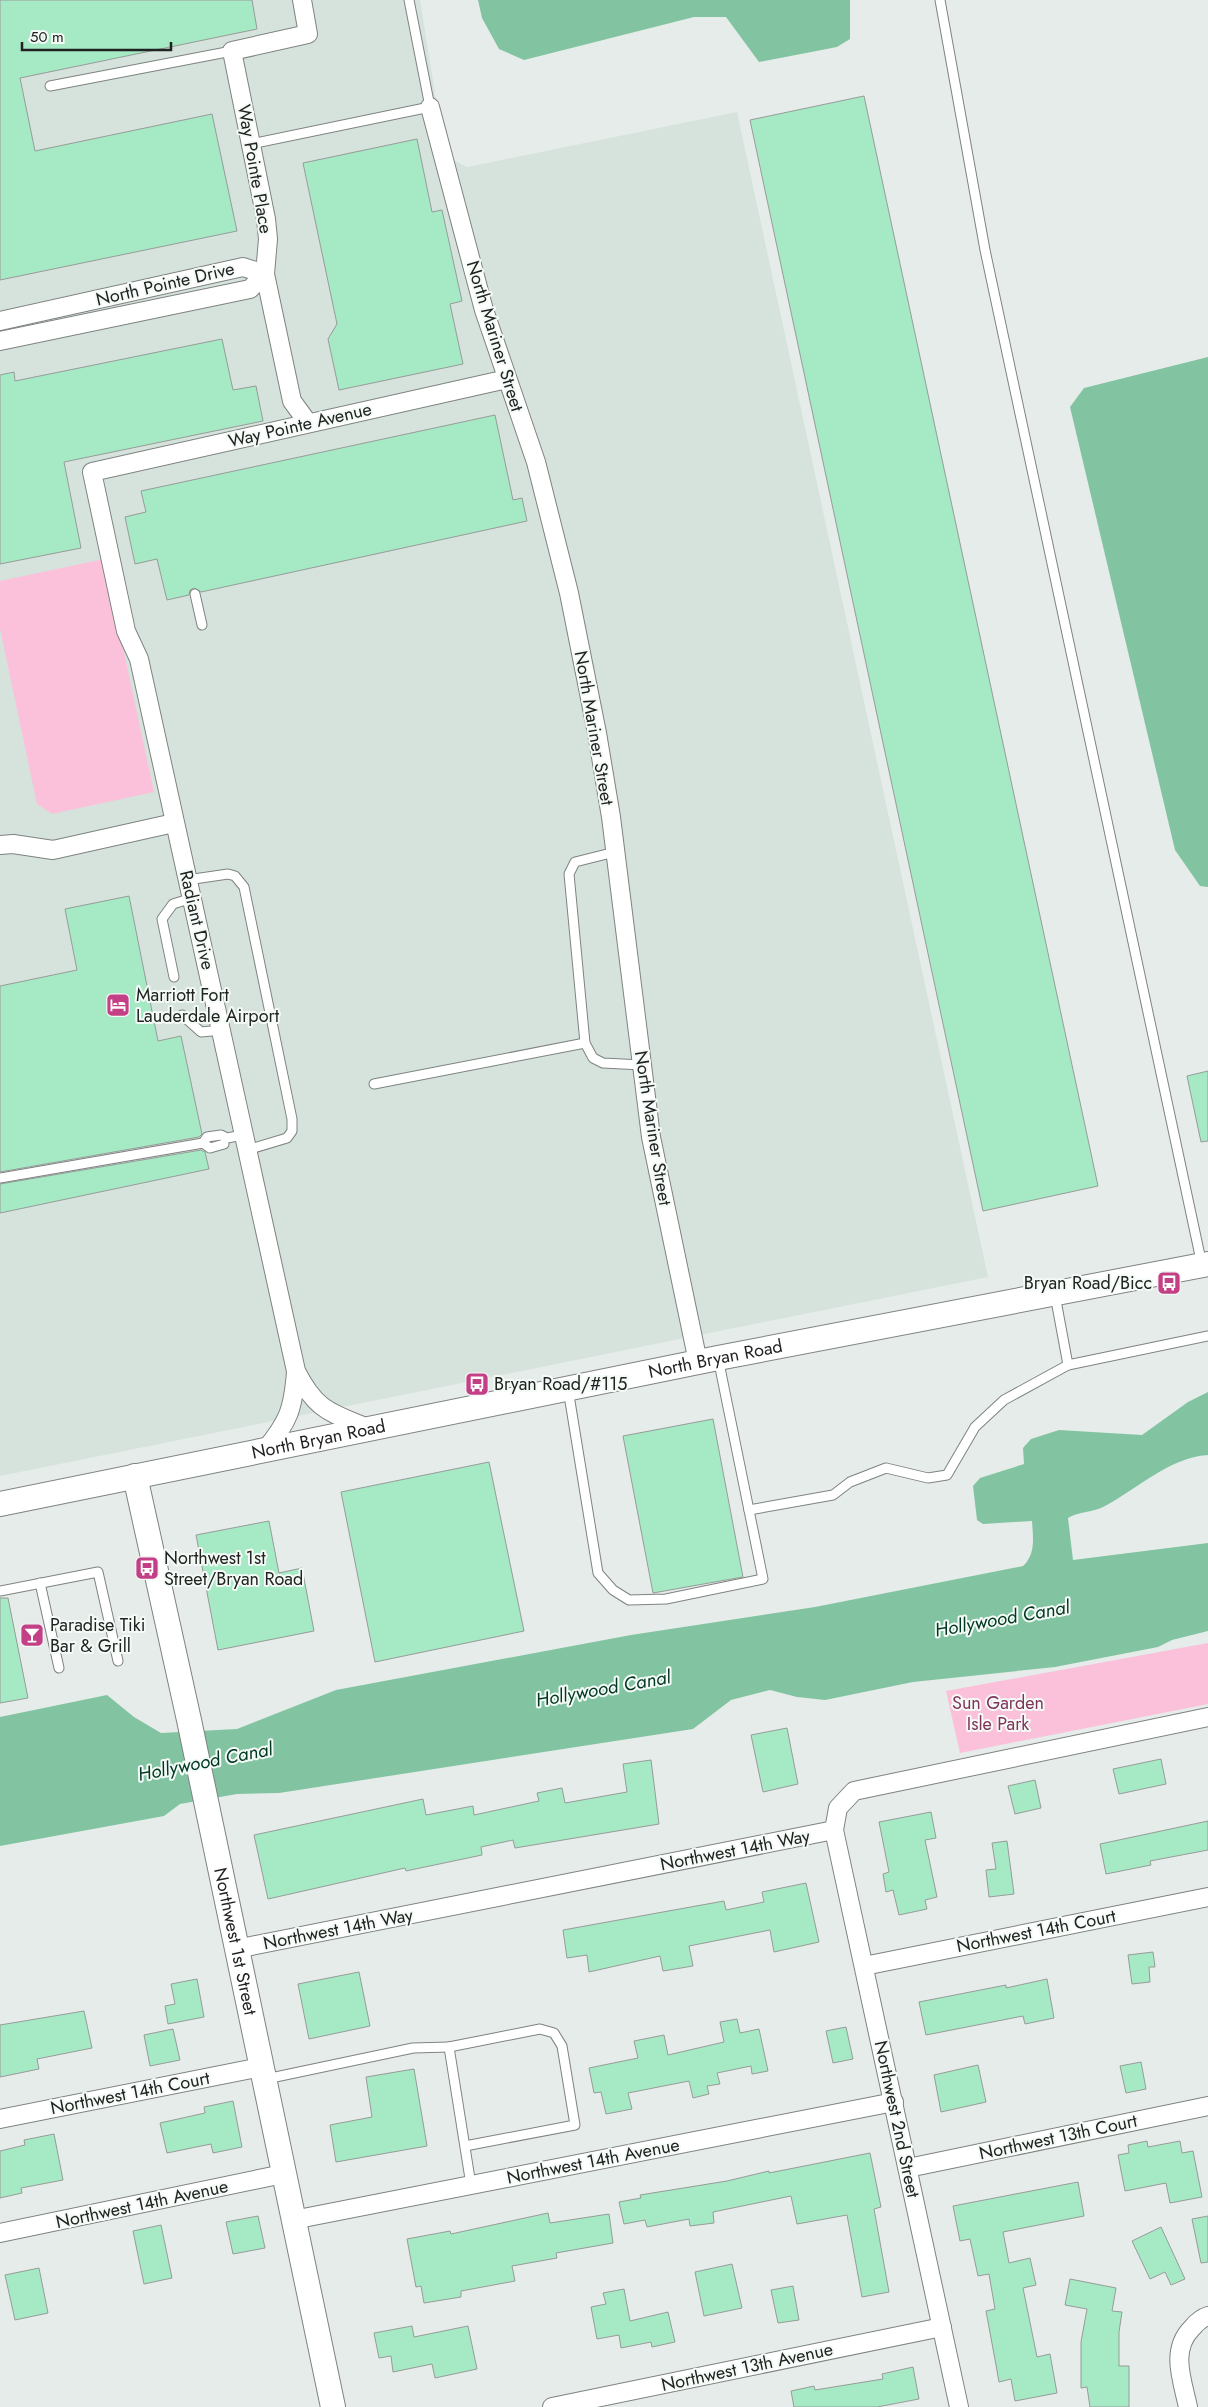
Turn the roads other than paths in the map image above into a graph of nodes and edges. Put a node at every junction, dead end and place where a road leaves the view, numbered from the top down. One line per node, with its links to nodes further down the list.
1 (302, 0): 4 (street)
2 (409, 0): 6 (lane)
3 (940, 0): 29 (lane)
4 (232, 51): 5 (lane); 7 (street, Way Pointe Place)
5 (50, 86)
6 (430, 107): 7 (lane); 11 (street, North Mariner Street)
7 (251, 144): 8 (street, Way Pointe Place)
8 (265, 274): 9 (street, North Pointe Drive); 10 (street, North Pointe Drive); 12 (street, Way Pointe Place)
9 (0, 321)
10 (0, 341)
11 (507, 379): 12 (street, Way Pointe Avenue); 18 (street, North Mariner Street)
12 (308, 423): 13 (street, Way Pointe Avenue)
13 (92, 472): 16 (street, Radiant Drive)
14 (195, 594): 15 (lane)
15 (202, 625)
16 (174, 823): 17 (street); 19 (street, Radiant Drive)
17 (0, 843)
18 (615, 852): 24 (lane); 25 (street, North Mariner Street)
19 (187, 880): 20 (street, Radiant Drive); 27 (lane)
20 (192, 898): 21 (lane); 23 (street, Radiant Drive)
21 (174, 977)
22 (182, 1015): 23 (lane)
23 (222, 1030): 27 (street, Radiant Drive)
24 (585, 1043): 25 (lane); 26 (lane)
25 (642, 1065): 32 (street, North Mariner Street)
26 (374, 1084)
27 (235, 1142): 28 (lane); 34 (street, Radiant Drive)
28 (0, 1178)
29 (1205, 1265): 30 (street, North Bryan Road)
30 (1055, 1294): 32 (street, North Bryan Road); 33 (lane)
31 (1208, 1336): 33 (lane)
32 (708, 1360): 35 (street, North Bryan Road); 40 (lane)
33 (1068, 1366): 40 (lane)
34 (296, 1372): 36 (street, Radiant Drive); 37 (street, Radiant Drive)
35 (568, 1389): 36 (street, North Bryan Road); 40 (lane)
36 (370, 1429): 37 (street, North Bryan Road)
37 (265, 1450): 38 (street, North Bryan Road)
38 (135, 1476): 39 (street, North Bryan Road); 48 (street, Northwest 1st Street)
39 (0, 1504)
40 (749, 1510)
41 (40, 1583): 42 (lane); 43 (lane); 44 (lane)
42 (0, 1591)
43 (118, 1661)
44 (59, 1668)
45 (1208, 1717): 46 (street, Northwest 14th Way)
46 (834, 1830): 48 (street, Northwest 14th Way); 49 (street, Northwest 2nd Street)
47 (1208, 1897): 49 (street, Northwest 14th Court)
48 (236, 1949): 51 (street, Northwest 1st Street)
49 (864, 1966): 52 (street, Northwest 2nd Street)
50 (449, 2047): 51 (lane); 55 (lane); 55 (lane)
51 (262, 2073): 54 (street, Northwest 14th Court); 57 (street, Northwest 1st Street)
52 (894, 2102): 56 (street, Northwest 2nd Street); 58 (street, Northwest 14th Avenue)
53 (1208, 2106): 56 (street, Northwest 13th Court)
54 (0, 2119)
55 (465, 2146): 58 (lane)
56 (908, 2168): 62 (street, Northwest 2nd Street)
57 (284, 2174): 59 (street, Northwest 1st Street); 60 (street, Northwest 14th Avenue)
58 (471, 2185): 59 (street, Northwest 14th Avenue)
59 (293, 2220): 63 (street, Northwest 1st Street)
60 (0, 2233)
61 (1208, 2316): 66 (street)
62 (942, 2327): 64 (street, Northwest 13th Avenue); 65 (street, Northwest 2nd Street)
63 (333, 2407)
64 (552, 2407)
65 (959, 2407)
66 (1188, 2407)

